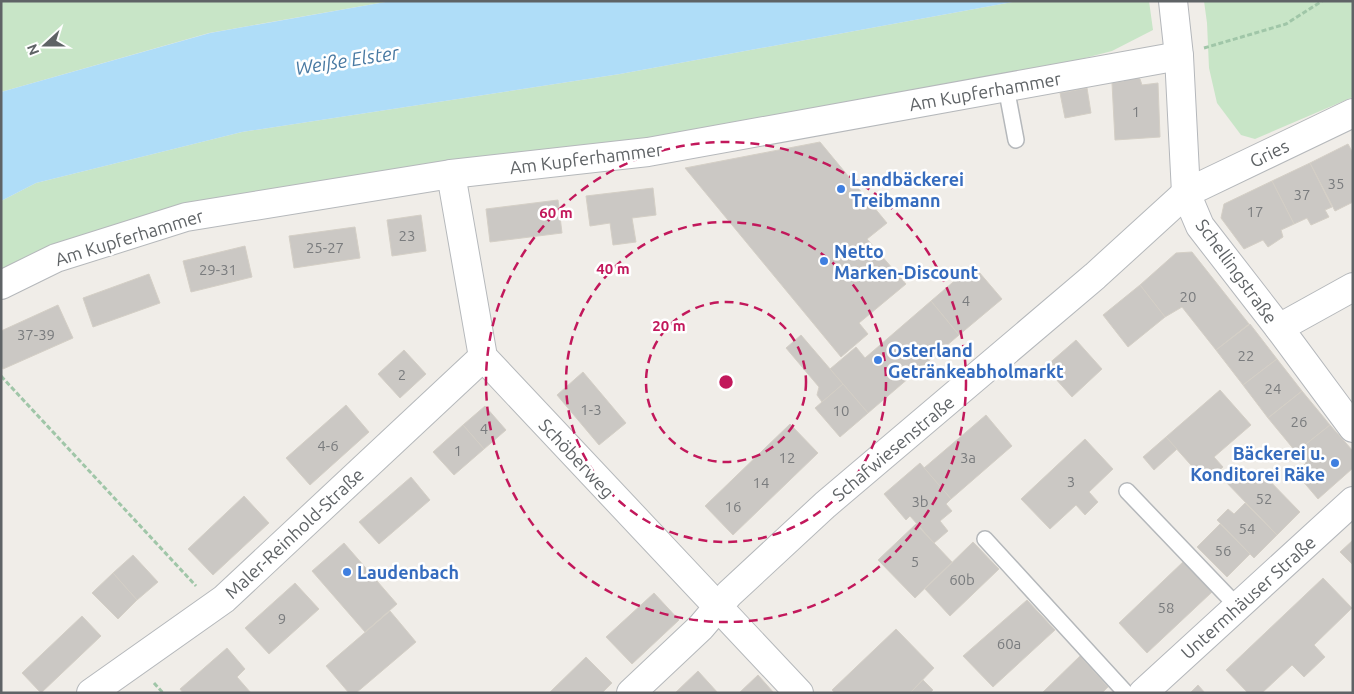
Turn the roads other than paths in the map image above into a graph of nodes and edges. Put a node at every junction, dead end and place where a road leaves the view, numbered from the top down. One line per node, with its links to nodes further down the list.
1 (1175, 14): 2 (street, Schellingstraße)
2 (1179, 56): 3 (street, Am Kupferhammer); 7 (street, Schellingstraße)
3 (1006, 87): 5 (lane); 6 (street, Am Kupferhammer)
4 (1353, 113): 7 (street, Gries)
5 (1016, 140)
6 (452, 174): 8 (street, Am Kupferhammer); 11 (street)
7 (1186, 193): 10 (street, Schellingstraße); 17 (street, Schafwiesenstraße)
8 (1, 285)
9 (1353, 287): 10 (street)
10 (1279, 328): 12 (street, Schellingstraße)
11 (483, 357): 17 (street, Schöberweg); 18 (street, Maler-Reinhold-Straße)
12 (1353, 428)
13 (1127, 491): 16 (lane)
14 (1353, 501): 16 (street, Untermhäuser Straße)
15 (985, 539): 21 (lane)
16 (1238, 606): 22 (street, Untermhäuser Straße)
17 (718, 608): 19 (street, Schafwiesenstraße); 20 (street, Schöberweg)
18 (91, 693)
19 (631, 693)
20 (799, 693)
21 (1126, 693)
22 (1142, 693)

